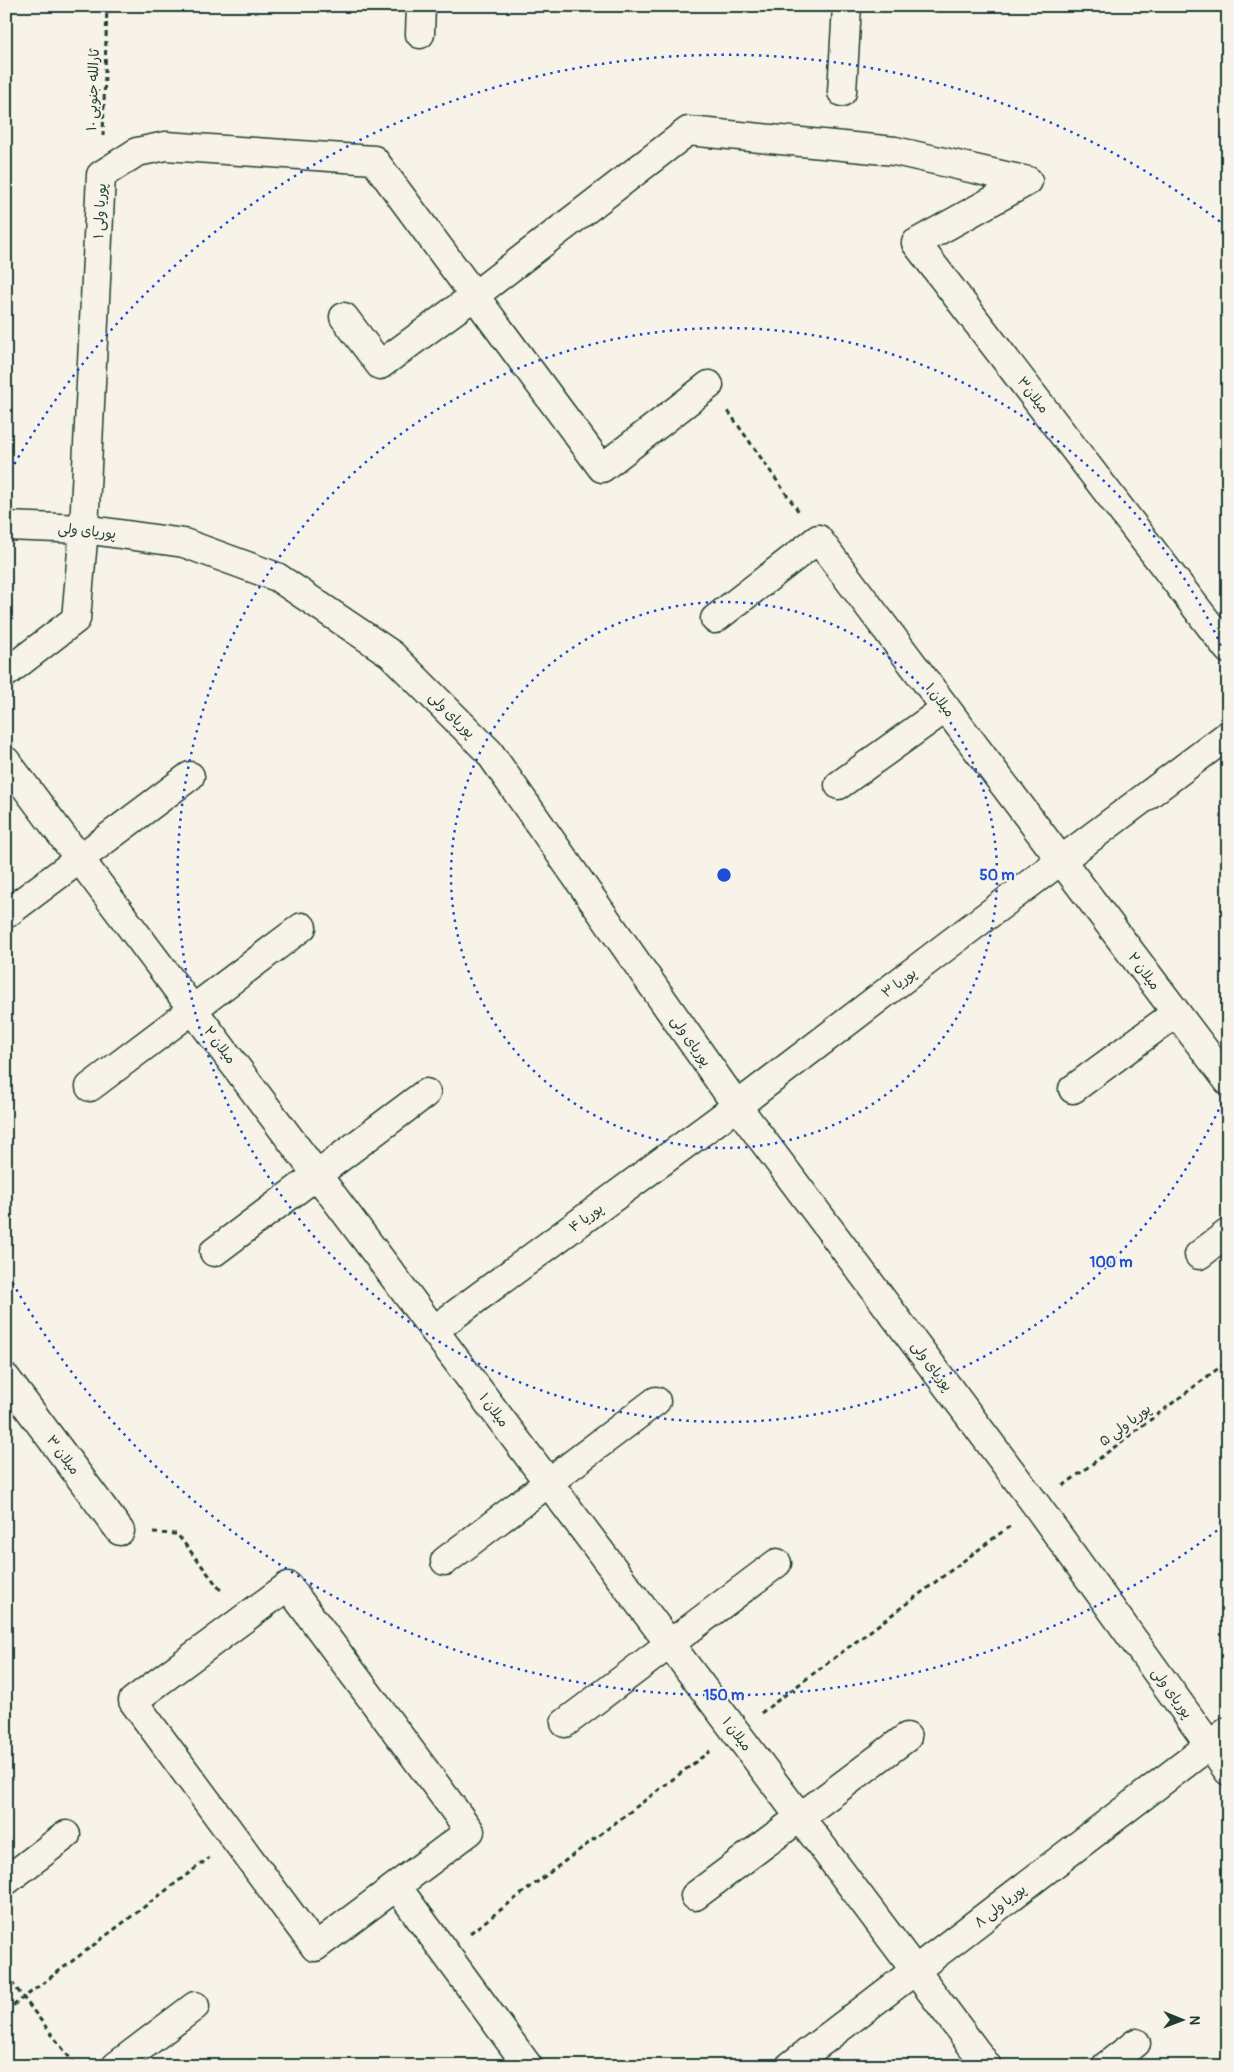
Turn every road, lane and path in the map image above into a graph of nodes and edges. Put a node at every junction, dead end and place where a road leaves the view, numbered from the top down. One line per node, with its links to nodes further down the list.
1 (107, 6): 6 (path, ثارالله جنوبی ۱۰)
2 (421, 6): 4 (street)
3 (847, 6): 5 (street)
4 (420, 34)
5 (842, 92)
6 (101, 174): 7 (street, پوریا ولی ۱); 11 (street, پوریا ولی ۱)
7 (474, 296): 8 (street); 9 (street); 14 (street, میلان۳)
8 (344, 317)
9 (709, 385): 12 (path)
10 (6, 526): 11 (street, پوریای ولی)
11 (84, 529): 15 (street, پوریا ولی ۱); 31 (street, پوریای ولی)
12 (818, 539): 13 (street); 16 (street, میلان ۱)
13 (715, 619)
14 (1228, 648)
15 (6, 672)
16 (946, 708): 20 (street); 22 (street, میلان ۱)
17 (1228, 735): 22 (street, پوریا ۳)
18 (6, 761): 21 (street, میلان ۲)
19 (190, 776): 21 (street)
20 (839, 785)
21 (80, 859): 23 (street); 25 (street, میلان ۲)
22 (1061, 860): 26 (street, میلان ۲); 31 (street, پوریا ۳)
23 (6, 914)
24 (302, 927): 25 (street)
25 (193, 1009): 28 (street); 32 (street, میلان ۲)
26 (1176, 1013): 27 (street, میلان ۲); 29 (street)
27 (1228, 1082)
28 (90, 1087)
29 (1073, 1089)
30 (426, 1093): 32 (street)
31 (738, 1106): 36 (street, پوریا ۴); 41 (street, پوریای ولی)
32 (317, 1175): 34 (street); 36 (street, میلان ۲)
33 (1228, 1233): 35 (street)
34 (214, 1252)
35 (1199, 1255)
36 (434, 1330): 40 (street, میلان ۱)
37 (1228, 1361): 41 (path, پوریا ولی ۵)
38 (6, 1378): 42 (street, میلان ۳)
39 (656, 1401): 40 (street)
40 (548, 1483): 43 (street); 46 (street, میلان ۱)
41 (1037, 1506): 49 (street, پوریای ولی)
42 (120, 1531): 45 (path)
43 (444, 1561)
44 (777, 1563): 46 (street)
45 (243, 1619): 53 (street); 55 (street)
46 (670, 1644): 47 (street); 51 (street, میلان ۱)
47 (565, 1723)
48 (906, 1736): 51 (street)
49 (1218, 1738): 50 (street, پوریای ولی); 57 (street, پوریا ولی ۸)
50 (1228, 1771)
51 (800, 1817): 56 (street); 57 (street, میلان ۱)
52 (66, 1835): 54 (street)
53 (235, 1838): 55 (street); 59 (path)
54 (6, 1880)
55 (397, 1887): 65 (street)
56 (694, 1896)
57 (916, 1971): 66 (street, پوریا ولی ۸); 67 (street, میلان ۱)
58 (6, 1974): 59 (path)
59 (24, 1998): 61 (path); 63 (path)
60 (195, 2006): 64 (street)
61 (6, 2011)
62 (1136, 2044): 68 (street)
63 (76, 2066)
64 (116, 2066)
65 (528, 2066)
66 (790, 2066)
67 (987, 2066)
68 (1106, 2066)

